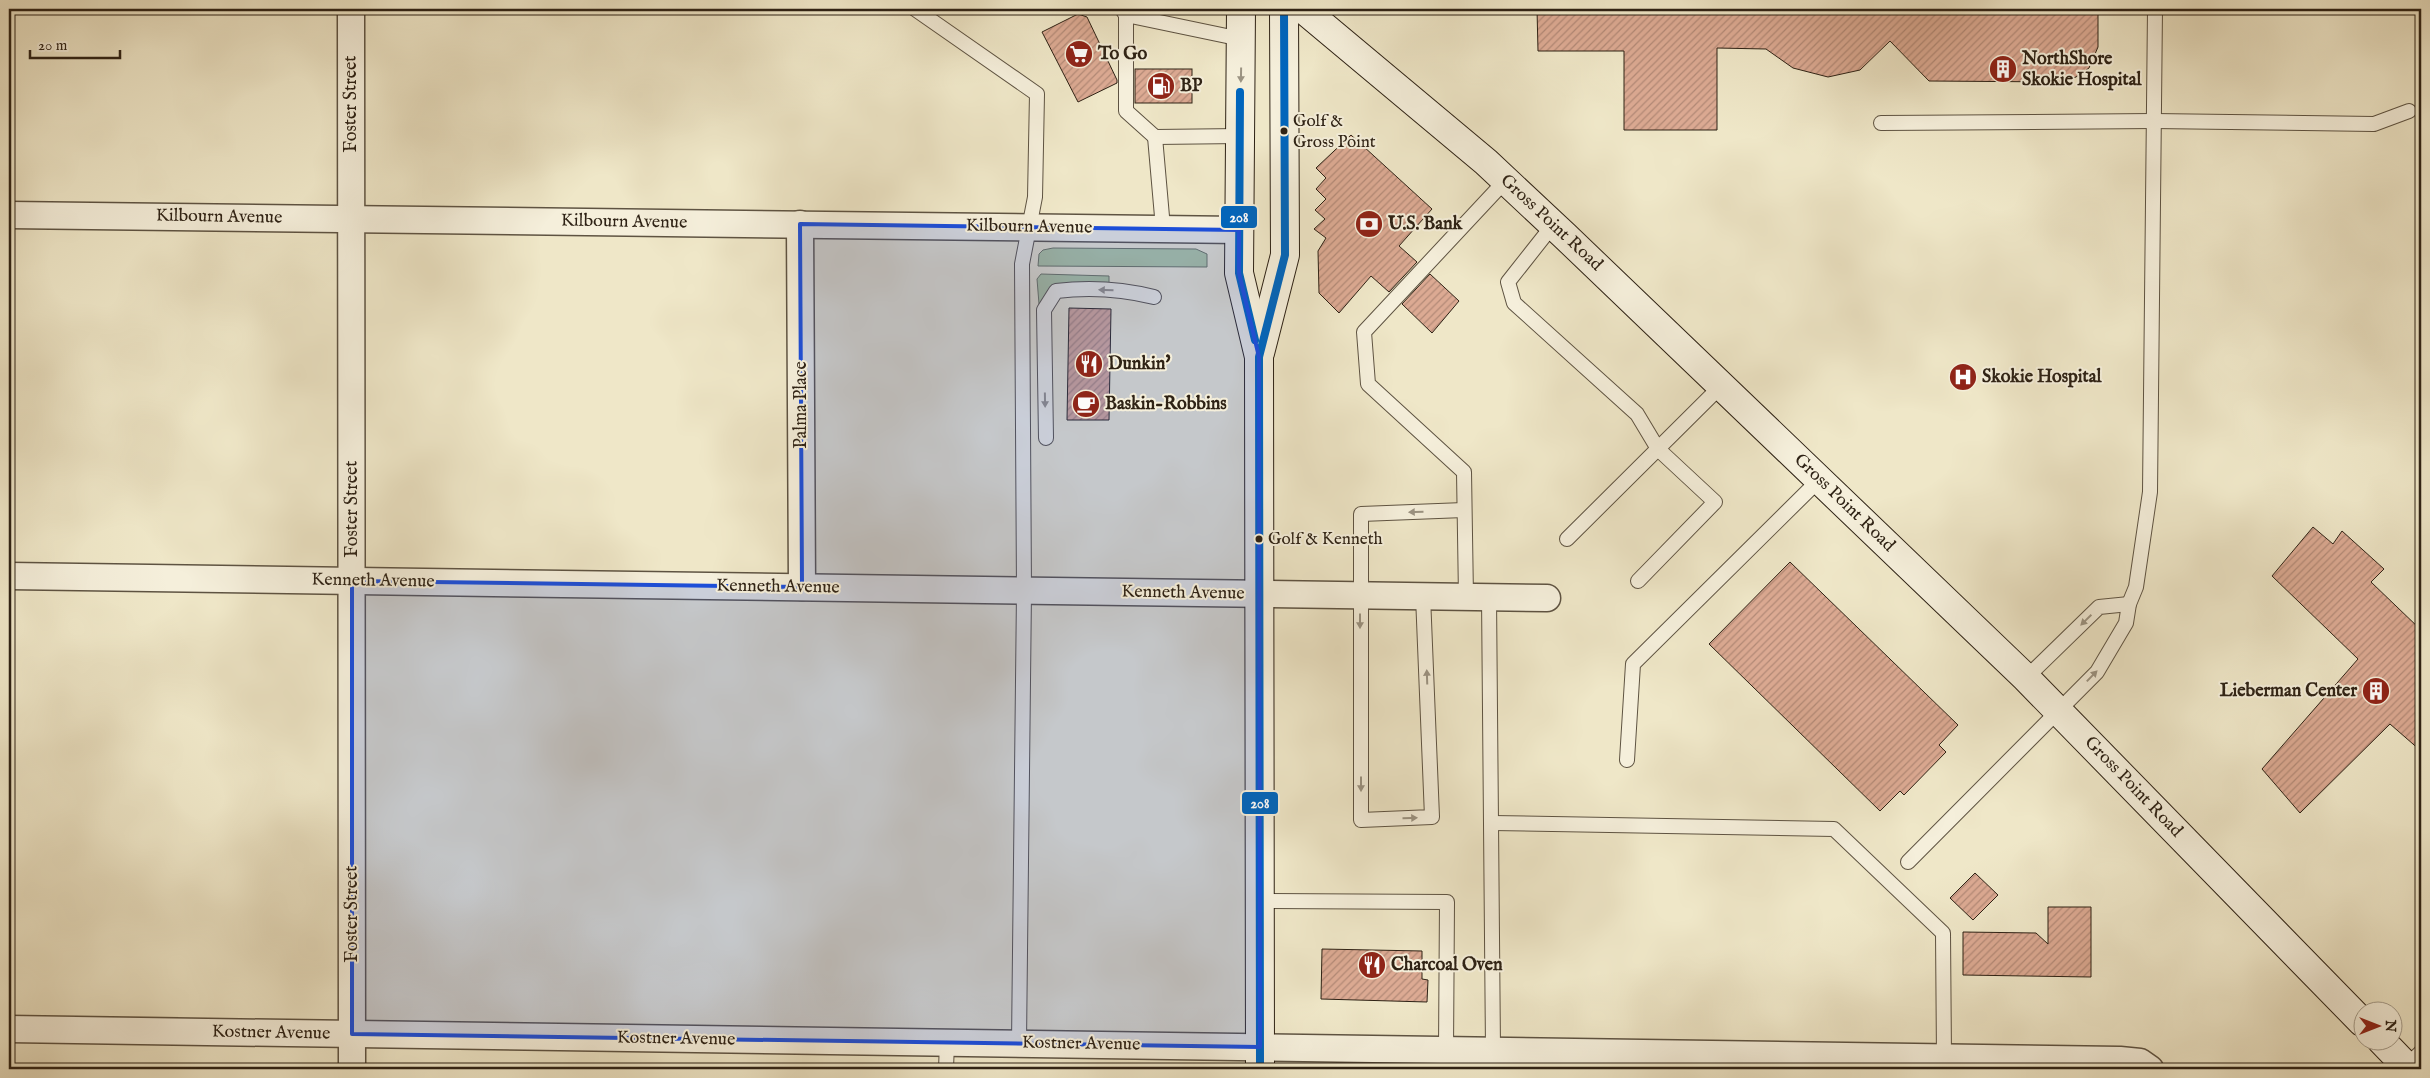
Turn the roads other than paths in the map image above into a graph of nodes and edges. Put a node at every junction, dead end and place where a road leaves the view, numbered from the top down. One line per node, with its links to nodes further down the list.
1 (351, 9): 16 (street, Foster Street)
2 (915, 9): 19 (lane)
3 (1241, 9): 8 (main road)
4 (1284, 9): 23 (main road)
5 (1304, 9): 14 (main road, Gross Point Road)
6 (2155, 9): 10 (lane)
7 (1124, 12): 8 (lane); 13 (lane)
8 (1241, 39): 12 (main road, one-way to 12)
9 (2409, 111): 10 (lane)
10 (2154, 121): 11 (lane); 40 (lane)
11 (1881, 123)
12 (1240, 136): 13 (lane); 21 (main road)
13 (1155, 137): 20 (lane)
14 (1506, 180): 18 (main road, Gross Point Road); 28 (lane)
15 (9, 215): 16 (street, Kilbourn Avenue)
16 (352, 219): 17 (street, Kilbourn Avenue); 31 (street, Foster Street)
17 (800, 224): 19 (street, Kilbourn Avenue); 33 (street, Palma Place)
18 (1553, 225): 24 (main road, Gross Point Road); 26 (lane)
19 (1031, 227): 20 (street, Kilbourn Avenue); 34 (lane)
20 (1163, 228): 21 (street, Kilbourn Avenue)
21 (1239, 230): 23 (main road)
22 (1154, 297): 25 (lane, one-way to 25)
23 (1260, 357): 35 (main road)
24 (1722, 386): 26 (lane); 27 (main road, Gross Point Road)
25 (1046, 438)
26 (1658, 449): 29 (lane); 32 (lane)
27 (1819, 480): 41 (main road, Gross Point Road); 43 (lane)
28 (1464, 510): 36 (lane, one-way to 36); 38 (lane)
29 (1567, 539)
30 (9, 576): 31 (street, Kenneth Avenue)
31 (352, 581): 33 (street, Kenneth Avenue); 49 (street, Foster Street)
32 (1638, 581)
33 (802, 587): 34 (street, Kenneth Avenue)
34 (1024, 591): 35 (street, Kenneth Avenue); 51 (lane)
35 (1260, 593): 36 (street, Kenneth Avenue); 46 (main road)
36 (1360, 596): 37 (street, Kenneth Avenue); 37 (lane, one-way to 37)
37 (1423, 596): 38 (street, Kenneth Avenue)
38 (1477, 597): 39 (street, Kenneth Avenue); 44 (lane)
39 (1547, 598)
40 (2129, 604): 41 (lane, one-way to 41); 42 (lane, one-way to 40)
41 (2026, 678): 42 (main road, Gross Point Road)
42 (2058, 711): 45 (lane); 47 (main road, Gross Point Road)
43 (1627, 760)
44 (1492, 823): 54 (lane); 56 (lane)
45 (1908, 862)
46 (1260, 901): 52 (lane); 55 (main road)
47 (2352, 1012)
48 (9, 1029): 49 (street, Kostner Avenue)
49 (352, 1034): 50 (street, Kostner Avenue); 58 (street, Foster Street)
50 (947, 1042): 51 (street, Kostner Avenue); 59 (lane)
51 (1020, 1043): 55 (street, Kostner Avenue)
52 (1446, 1050): 54 (street, Kostner Avenue); 55 (street, Kostner Avenue)
53 (2395, 1050): 57 (main road)
54 (1486, 1057): 56 (street, Kostner Avenue)
55 (1260, 1058)
56 (1944, 1058): 60 (street, Kostner Avenue)
57 (2412, 1062)
58 (352, 1069)
59 (946, 1069)
60 (2150, 1069)

